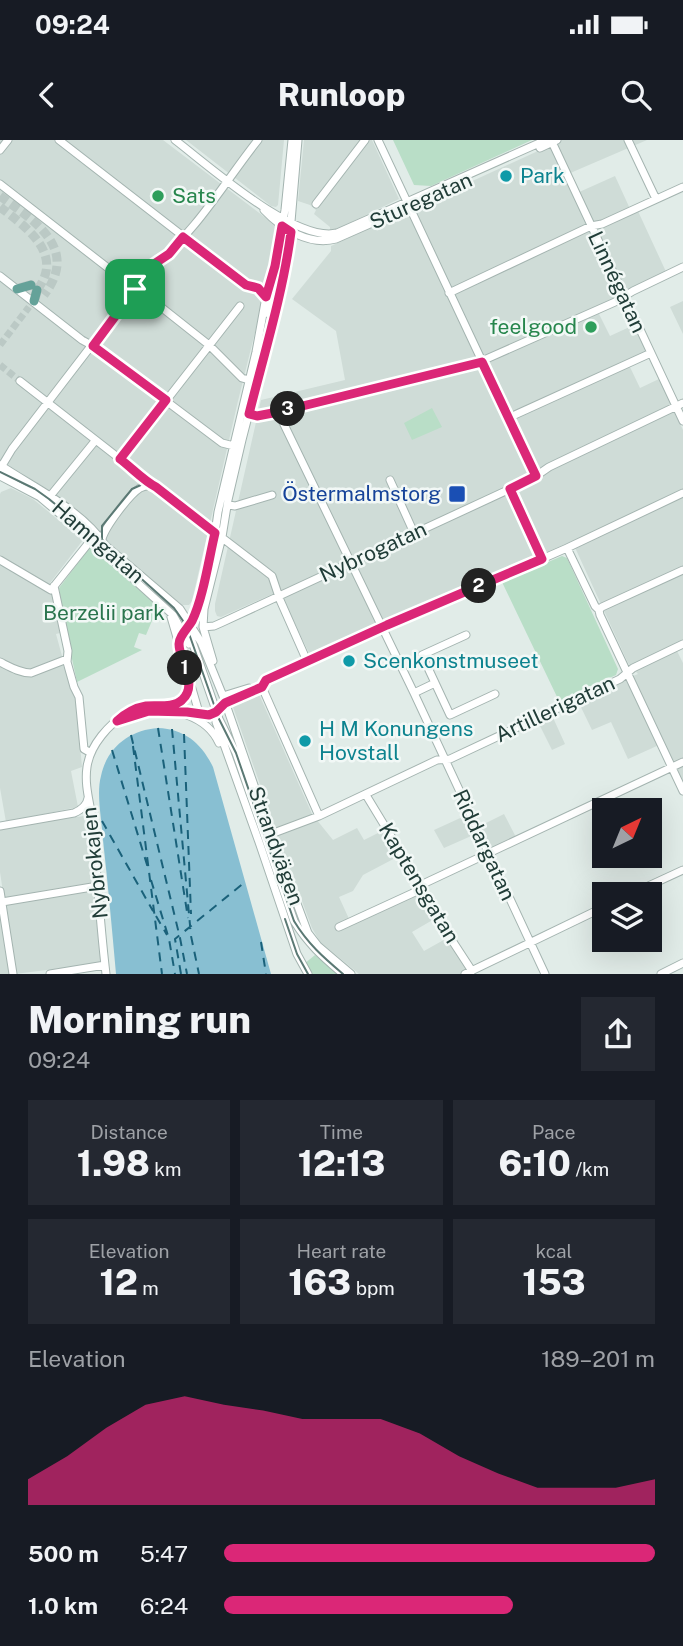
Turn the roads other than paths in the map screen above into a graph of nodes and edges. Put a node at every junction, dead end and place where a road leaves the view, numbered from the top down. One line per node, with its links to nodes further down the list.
1 (8, 140): 11 (street)
2 (59, 140): 20 (street)
3 (175, 140): 12 (street)
4 (258, 140): 12 (street)
5 (292, 140): 18 (street)
6 (299, 140): 18 (street)
7 (365, 140): 16 (street)
8 (378, 140): 17 (street)
9 (628, 140): 15 (street)
10 (552, 141): 17 (street, Sturegatan); 19 (street, Linnégatan)
11 (0, 150)
12 (227, 180): 18 (street); 20 (street)
13 (0, 184): 24 (street)
14 (683, 187): 15 (street)
15 (656, 199): 19 (street)
16 (316, 204)
17 (407, 204): 18 (street, Sturegatan); 25 (street)
18 (287, 226): 27 (street); 41 (street); 57 (street)
19 (591, 226): 25 (street); 26 (street, Linnégatan)
20 (183, 237): 24 (street); 27 (street)
21 (683, 267): 26 (street)
22 (0, 276): 23 (street)
23 (17, 289): 28 (street); 28 (main road)
24 (135, 289): 32 (street)
25 (449, 293): 34 (street)
26 (624, 296): 33 (street, Linnégatan); 34 (street)
27 (266, 297): 35 (street)
28 (31, 304): 32 (street)
29 (240, 306): 31 (street)
30 (161, 307): 31 (street)
31 (209, 345): 35 (street); 37 (street)
32 (93, 346): 37 (street); 38 (street)
33 (650, 354): 39 (street, Linnégatan); 42 (street)
34 (482, 362): 40 (street); 42 (street)
35 (249, 380): 45 (street)
36 (20, 381): 38 (street)
37 (166, 400): 45 (street); 46 (street)
38 (48, 404): 44 (street); 47 (street)
39 (680, 405): 43 (street, Linnégatan); 48 (street, Nybrogatan)
40 (278, 412): 41 (street); 63 (street, Riddargatan)
41 (249, 414): 55 (street)
42 (508, 418): 48 (street)
43 (683, 421)
44 (96, 441): 46 (street); 53 (street)
45 (234, 446): 57 (street)
46 (120, 460): 50 (street)
47 (0, 471): 53 (street, Hamngatan); 59 (street, Hamngatan); 72 (street, Hamngatan)
48 (536, 478): 51 (street, Nybrogatan)
49 (390, 480): 56 (street)
50 (151, 485): 57 (street); 58 (street)
51 (510, 489): 56 (street, Nybrogatan); 61 (street)
52 (683, 493): 60 (street)
53 (51, 495): 58 (street, Hamngatan)
54 (272, 495): 55 (street)
55 (229, 505): 57 (street)
56 (414, 533): 63 (street, Nybrogatan)
57 (218, 535): 66 (street); 67 (street); 70 (street)
58 (102, 539): 68 (street, Hamngatan)
59 (91, 540): 65 (street); 72 (street, Hamngatan)
60 (567, 548): 61 (street); 69 (street)
61 (542, 559): 71 (street)
62 (0, 560): 65 (street)
63 (350, 562): 67 (street, Nybrogatan); 71 (street, Riddargatan)
64 (683, 570): 69 (street)
65 (53, 588): 75 (street)
66 (201, 592): 68 (street); 72 (street)
67 (278, 596): 70 (street, Nybrogatan); 76 (street)
68 (180, 609): 72 (street, Hamngatan)
69 (599, 610): 78 (street)
70 (203, 627): 84 (street)
71 (382, 628): 76 (street); 82 (street, Riddargatan)
72 (185, 633): 79 (street, Strandvägen); 84 (street); 86 (street); 86 (street, Hamngatan)
73 (466, 635): 80 (street)
74 (683, 644): 78 (street, Artillerigatan)
75 (67, 659): 77 (street); 90 (street, Nybrokajen)
76 (307, 661): 81 (street)
77 (0, 662)
78 (628, 673): 91 (street, Artillerigatan); 93 (street)
79 (188, 680): 87 (street, Strandvägen); 88 (street)
80 (435, 683): 82 (street); 83 (street)
81 (263, 685): 84 (street); 97 (street)
82 (414, 693): 91 (street, Riddargatan)
83 (495, 694)
84 (224, 699): 86 (street); 99 (street, Strandvägen)
85 (178, 712): 87 (street); 88 (street); 89 (street)
86 (214, 713): 87 (street); 115 (street, Strandvägen); 116 (street, Strandvägen)
87 (199, 714): 89 (street, Strandvägen)
88 (117, 721): 90 (street)
89 (203, 723): 115 (street, Strandvägen)
90 (90, 753): 96 (street, Nybrokajen)
91 (443, 760): 95 (street, Artillerigatan); 100 (street, Riddargatan)
92 (683, 762): 93 (street)
93 (672, 768): 94 (street); 100 (street)
94 (683, 791)
95 (366, 795): 97 (street, Artillerigatan); 103 (street, Kaptensgatan)
96 (88, 798): 98 (street); 104 (street, Nybrokajen)
97 (318, 816): 99 (street, Artillerigatan)
98 (0, 826)
99 (271, 834): 117 (street, Strandvägen)
100 (489, 853): 103 (street); 109 (street, Riddargatan)
101 (683, 870): 102 (street)
102 (657, 882)
103 (421, 885): 108 (street); 112 (street, Kaptensgatan)
104 (98, 886): 106 (street); 111 (street, Nybrokajen)
105 (0, 891): 106 (street)
106 (2, 902): 113 (street)
107 (592, 913): 109 (street)
108 (339, 927)
109 (530, 943): 112 (street); 118 (street, Riddargatan)
110 (683, 963): 119 (street)
111 (106, 970): 114 (street)
112 (469, 973)
113 (13, 974)
114 (50, 974)
115 (305, 974)
116 (343, 974)
117 (351, 974)
118 (545, 974)
119 (661, 974)

